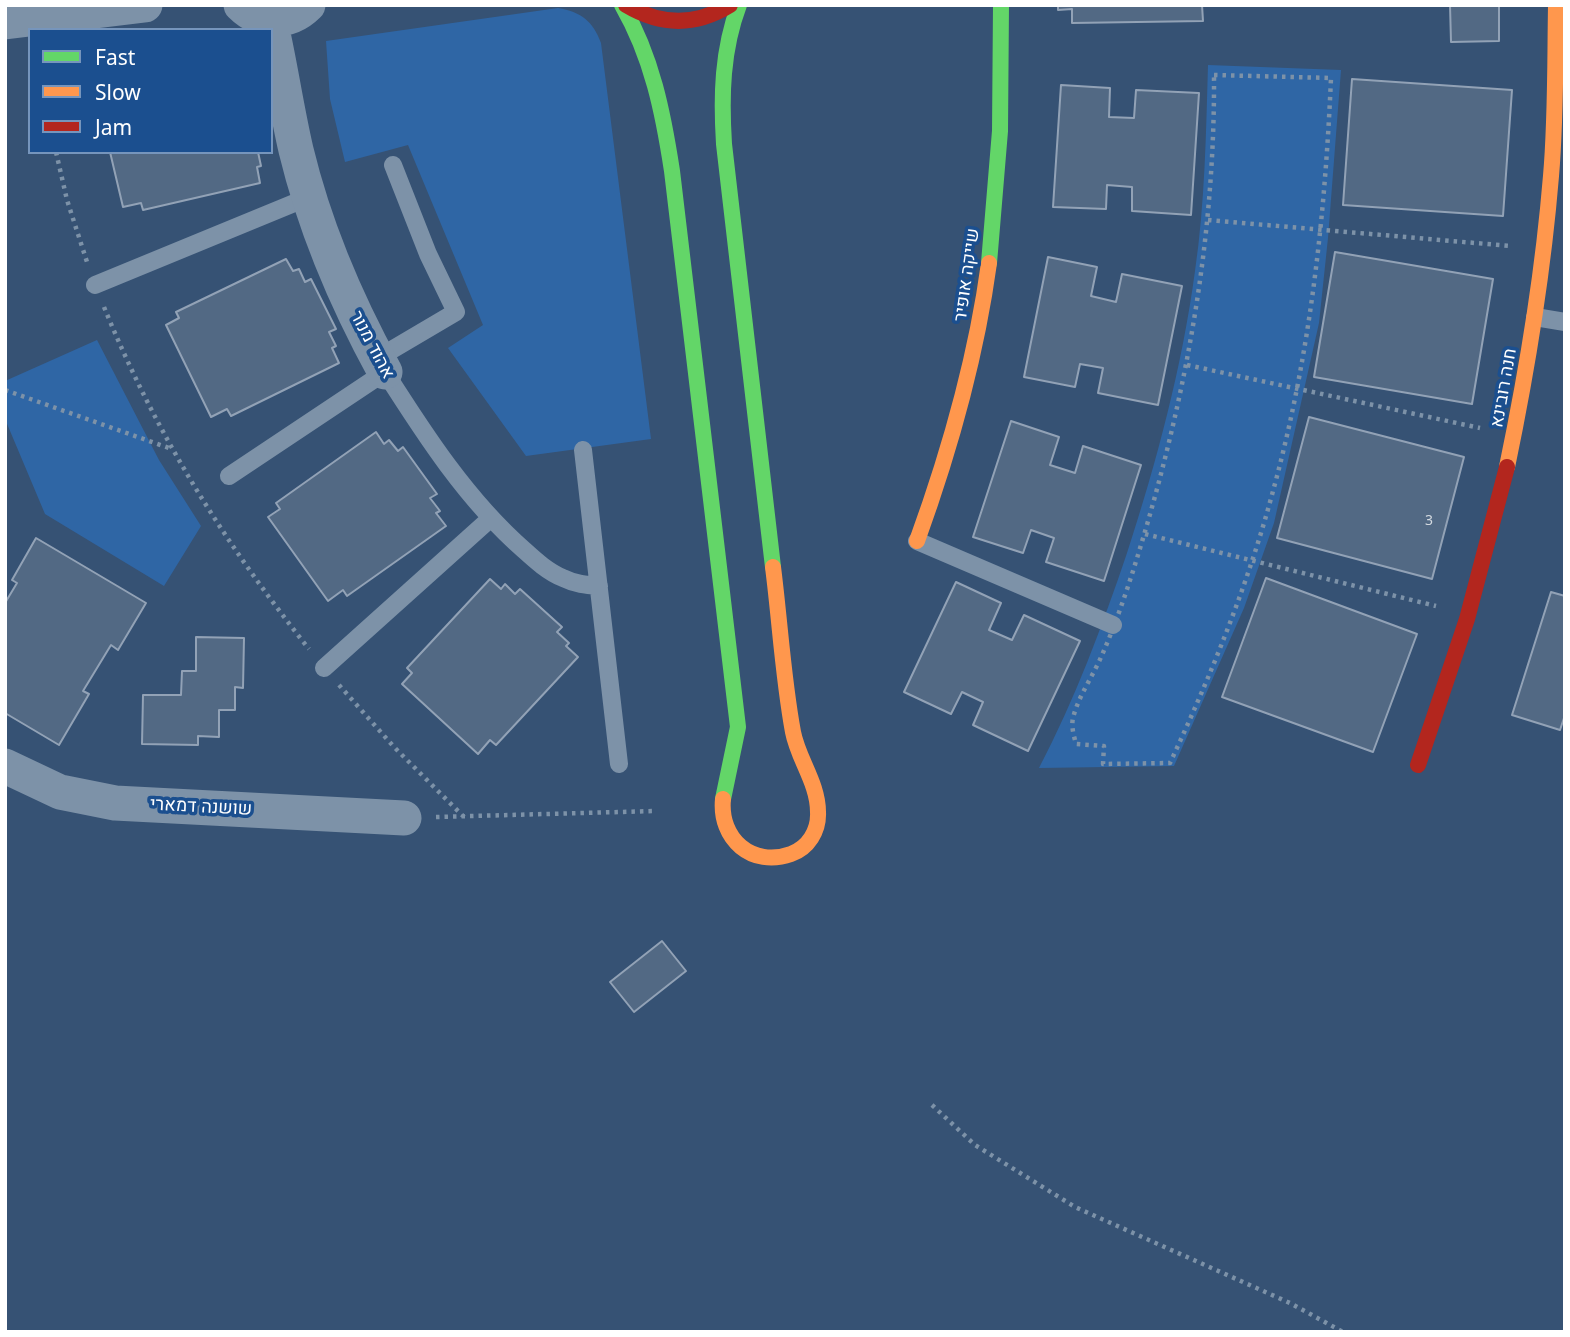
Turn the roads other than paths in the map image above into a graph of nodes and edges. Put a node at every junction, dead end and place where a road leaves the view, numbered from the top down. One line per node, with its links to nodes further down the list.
1 (145, 5): 9 (street)
2 (308, 5): 7 (street)
3 (624, 5): 4 (street); 5 (street)
4 (730, 5)
5 (739, 5)
6 (1001, 5): 21 (street, שייקה אופיר)
7 (250, 11): 10 (street, אהוד מנור)
8 (1559, 14): 15 (street, חנה רובינא)
9 (5, 22)
10 (256, 28)
11 (273, 77): 13 (street, אהוד מנור)
12 (393, 164): 17 (lane)
13 (309, 197): 14 (lane); 17 (street, אהוד מנור)
14 (95, 285)
15 (1535, 317): 16 (lane); 26 (street, חנה רובינא)
16 (1565, 322)
17 (382, 365): 19 (lane); 20 (lane, אהוד מנור)
18 (583, 450): 22 (lane)
19 (229, 476)
20 (491, 518): 22 (lane, אהוד מנור); 24 (lane)
21 (917, 541): 23 (lane)
22 (599, 586): 25 (lane)
23 (1113, 625)
24 (324, 668)
25 (619, 764)
26 (1418, 765)
27 (5, 766): 28 (street, שושנה דמארי)
28 (404, 818)

